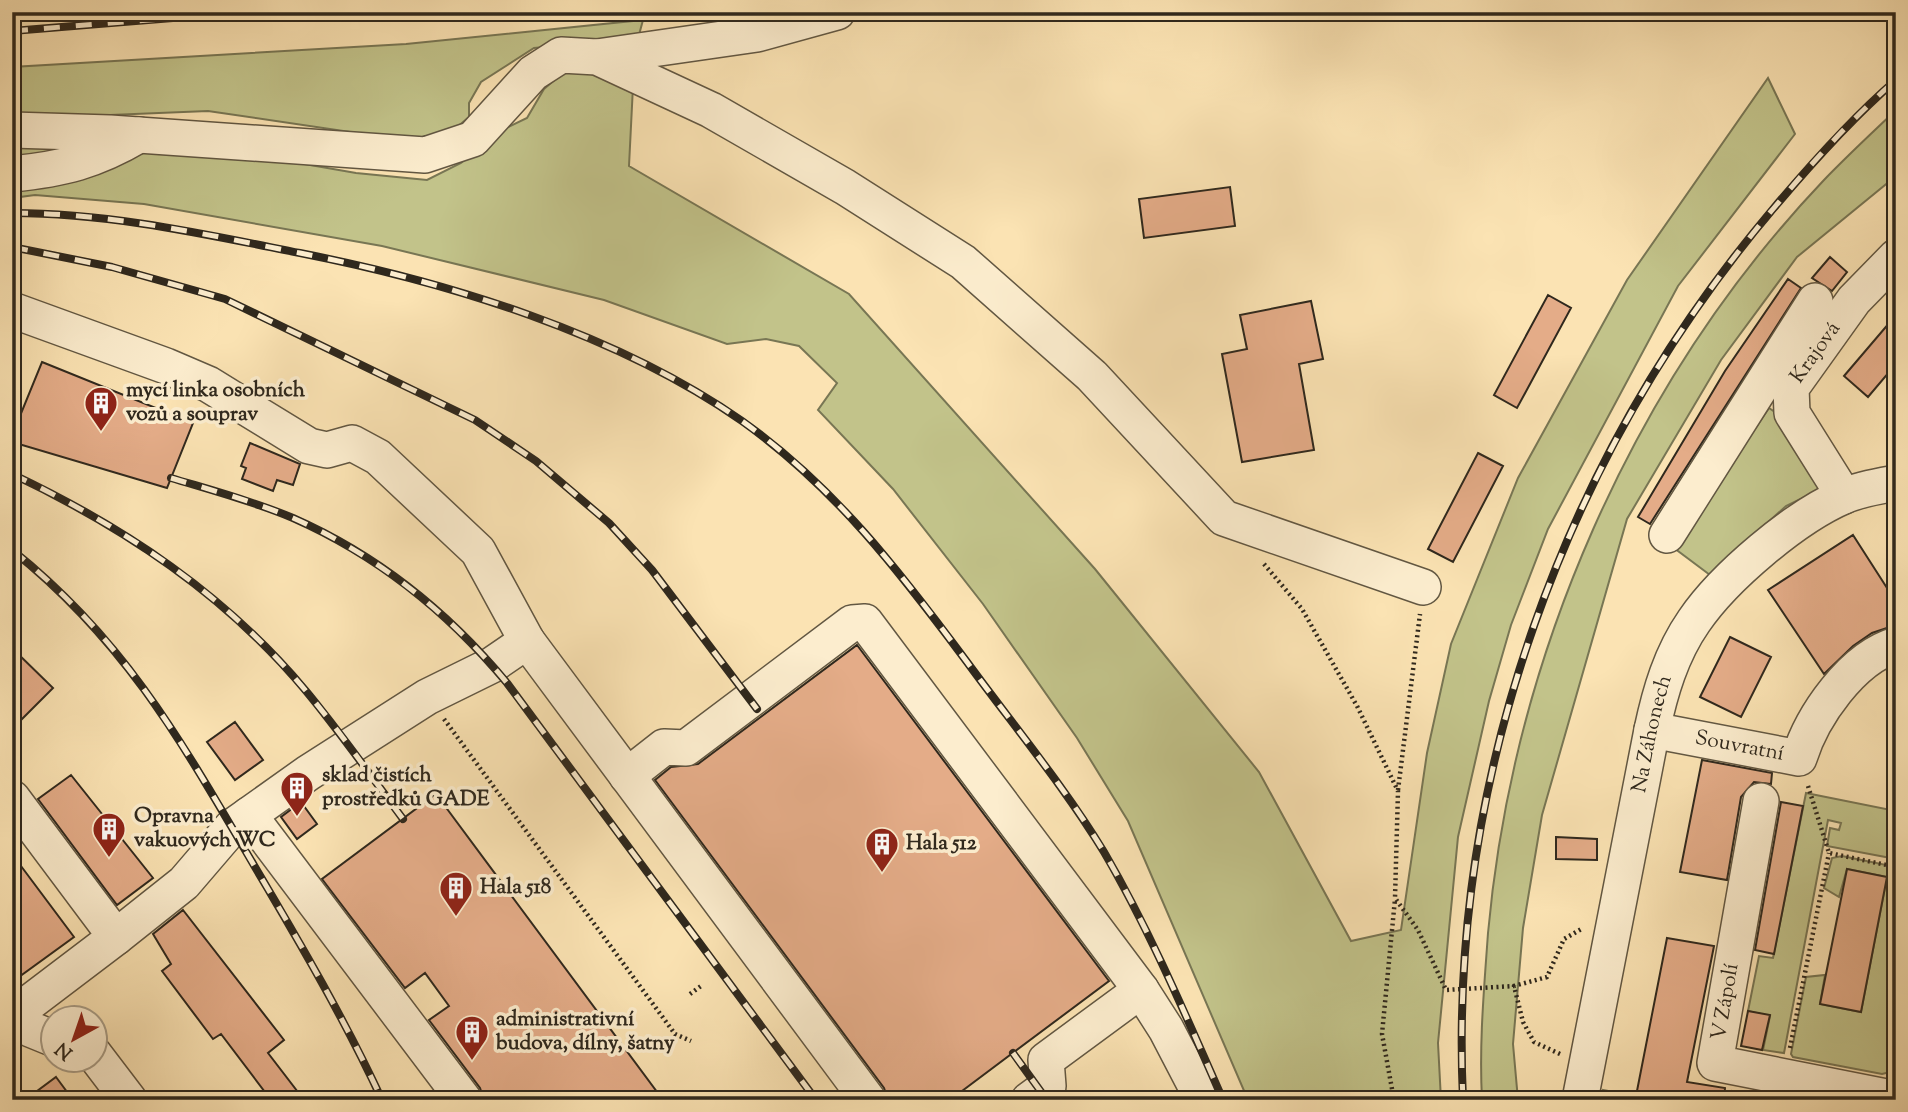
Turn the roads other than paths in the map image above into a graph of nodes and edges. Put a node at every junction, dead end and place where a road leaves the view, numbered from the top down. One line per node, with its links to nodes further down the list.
1 (837, 12): 2 (street)
2 (597, 57): 4 (street); 14 (street)
3 (12, 130): 4 (street)
4 (139, 135): 5 (street)
5 (12, 174)
6 (1896, 257): 10 (street, Krajová)
7 (1815, 302): 9 (street)
8 (12, 310): 15 (street)
9 (1755, 395): 10 (street); 13 (street)
10 (1792, 401): 12 (street, Krajová)
11 (1896, 483): 12 (street, Na Záhonech)
12 (1844, 496): 17 (street, Na Záhonech)
13 (1667, 535)
14 (1423, 587)
15 (527, 641): 18 (street); 21 (street)
16 (1896, 645): 17 (street, Souvratní)
17 (1652, 730): 27 (street, Na Záhonech)
18 (627, 776): 23 (street); 31 (street)
19 (12, 797): 22 (street)
20 (1761, 801): 28 (street, V Zápolí)
21 (249, 815): 22 (street); 30 (street)
22 (116, 937): 24 (street)
23 (1141, 990): 32 (street); 33 (street)
24 (14, 1011): 25 (street)
25 (38, 1032)
26 (108, 1072): 29 (street)
27 (1583, 1083)
28 (1896, 1099)
29 (130, 1100)
30 (464, 1100)
31 (868, 1100)
32 (1029, 1100)
33 (1203, 1100)

